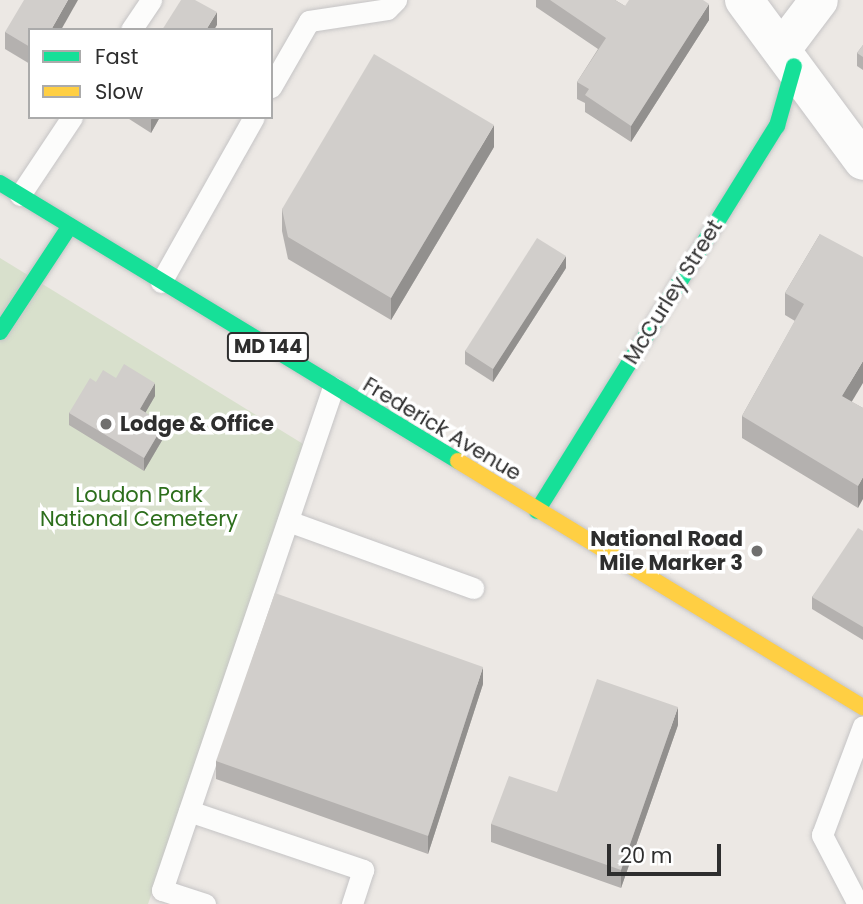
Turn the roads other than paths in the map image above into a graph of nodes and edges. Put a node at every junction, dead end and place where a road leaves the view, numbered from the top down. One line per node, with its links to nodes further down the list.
1 (151, 0): 5 (lane)
2 (396, 0): 7 (lane)
3 (744, 0): 6 (street)
4 (819, 0): 6 (street, McCurley Street)
5 (132, 28)
6 (788, 57): 10 (street); 17 (main road, McCurley Street)
7 (273, 84)
8 (71, 119): 12 (lane)
9 (253, 119): 14 (lane)
10 (863, 161)
11 (0, 183): 12 (main road, Frederick Avenue / MD 144)
12 (20, 195): 13 (main road, Frederick Avenue / MD 144)
13 (70, 226): 14 (main road, Frederick Avenue / MD 144); 15 (main road)
14 (161, 282): 16 (main road, Frederick Avenue / MD 144)
15 (0, 332)
16 (333, 387): 17 (main road, Frederick Avenue / MD 144); 18 (lane)
17 (537, 511): 20 (main road, Frederick Avenue / MD 144)
18 (288, 521): 19 (lane); 22 (lane)
19 (472, 588)
20 (863, 707)
21 (863, 726): 25 (lane)
22 (189, 811): 23 (lane); 24 (lane)
23 (205, 904)
24 (352, 904)
25 (858, 904)

